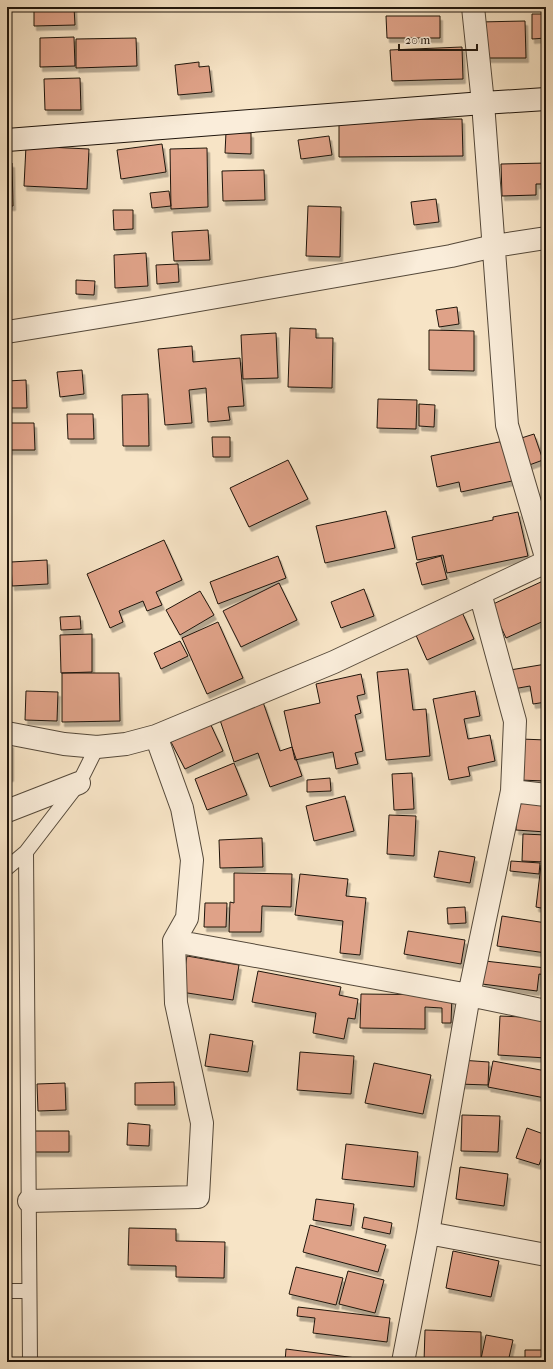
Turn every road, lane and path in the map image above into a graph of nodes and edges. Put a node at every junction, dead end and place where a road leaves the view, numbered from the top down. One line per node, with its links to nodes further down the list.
1 (473, 7): 3 (street)
2 (546, 99): 3 (street)
3 (483, 103): 4 (street); 6 (street)
4 (7, 140)
5 (546, 238): 6 (street)
6 (494, 246): 7 (street); 8 (street)
7 (7, 332)
8 (546, 557)
9 (546, 562): 10 (street)
10 (480, 593): 12 (street); 15 (street)
11 (7, 733): 13 (street)
12 (156, 736): 13 (street); 20 (street)
13 (97, 748): 14 (lane)
14 (79, 783): 17 (street); 18 (lane)
15 (512, 791): 16 (street); 21 (street)
16 (546, 795)
17 (7, 811)
18 (26, 852): 19 (lane); 23 (lane)
19 (7, 868)
20 (174, 941): 21 (street); 23 (street)
21 (469, 995): 22 (street); 24 (street)
22 (546, 1011)
23 (29, 1201): 27 (lane)
24 (428, 1233): 25 (street); 29 (street)
25 (546, 1254)
26 (7, 1291): 27 (lane)
27 (29, 1291): 28 (lane)
28 (30, 1362)
29 (404, 1362)

